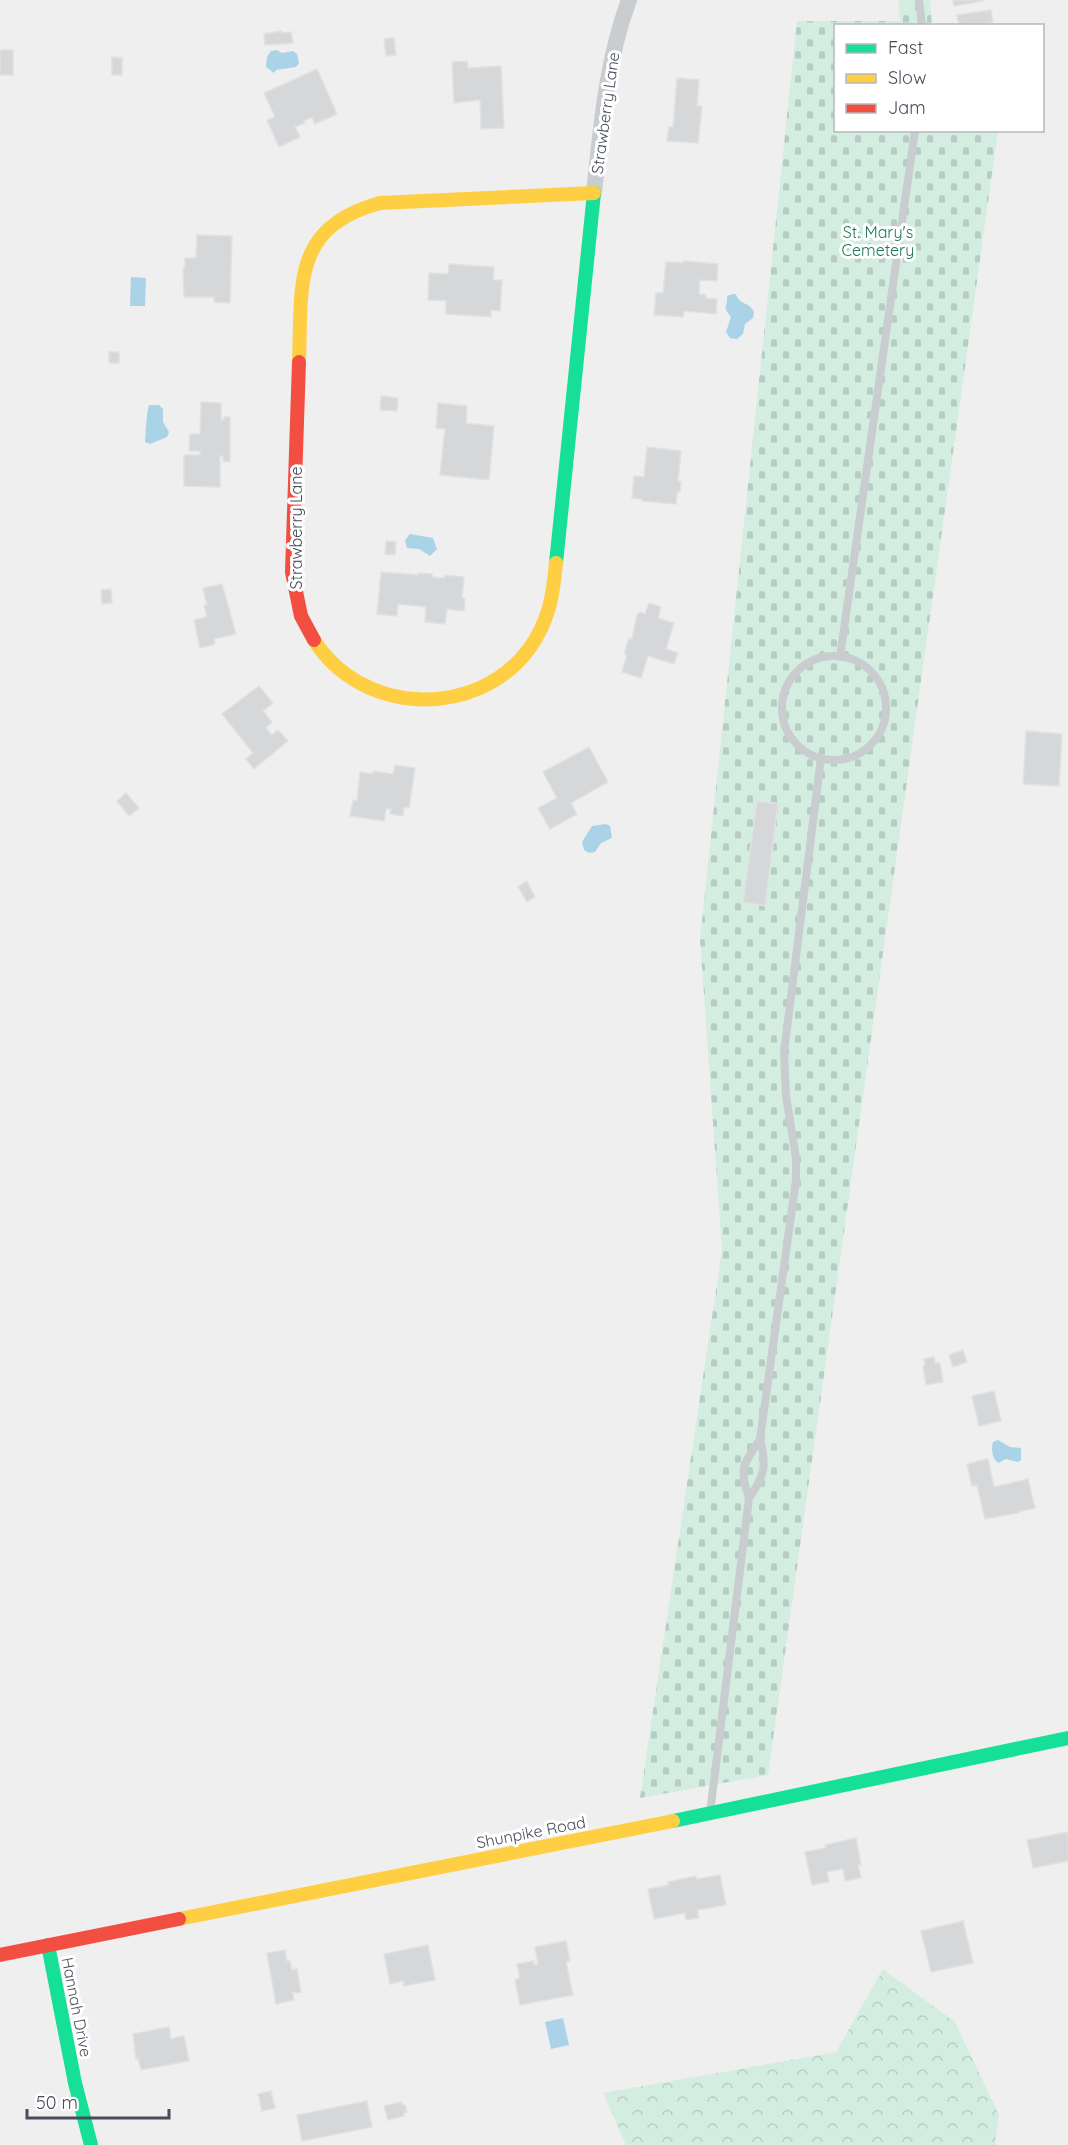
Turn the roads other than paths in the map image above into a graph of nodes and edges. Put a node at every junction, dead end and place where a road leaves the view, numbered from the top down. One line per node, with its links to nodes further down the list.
1 (629, 0): 5 (street, Strawberry Lane)
2 (919, 0): 3 (lane)
3 (922, 24)
4 (915, 132): 6 (lane)
5 (594, 193): 5 (street, Strawberry Lane)
6 (840, 657): 7 (lane); 7 (lane)
7 (821, 758): 8 (lane)
8 (760, 1439): 9 (lane); 9 (lane)
9 (749, 1498): 11 (lane)
10 (1068, 1738): 11 (street, Shunpike Road)
11 (710, 1814): 12 (street, Shunpike Road)
12 (48, 1945): 13 (street, Shunpike Road); 14 (street, Hannah Drive)
13 (0, 1955)
14 (91, 2145)

